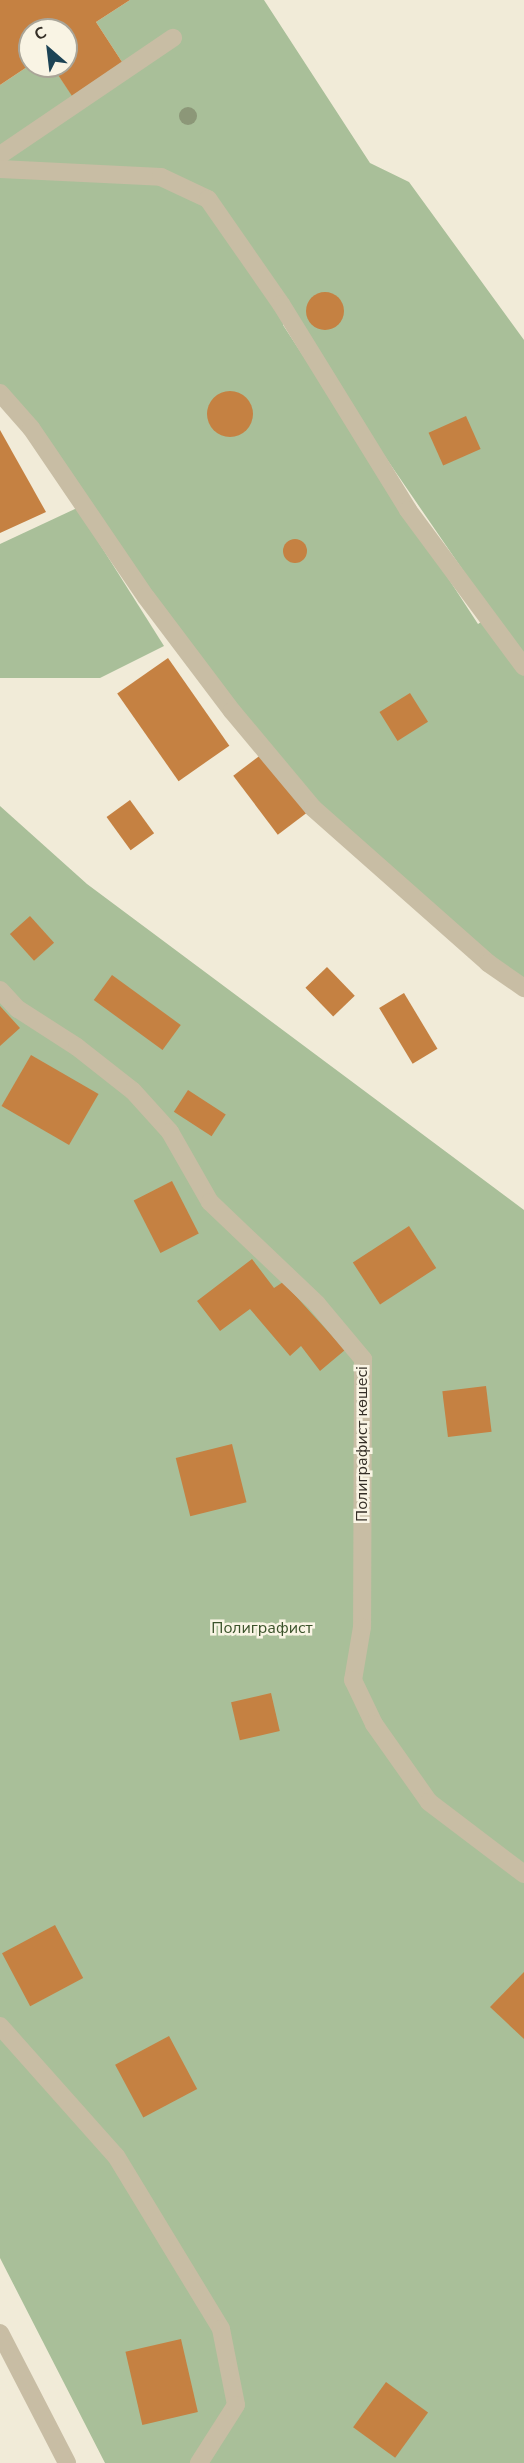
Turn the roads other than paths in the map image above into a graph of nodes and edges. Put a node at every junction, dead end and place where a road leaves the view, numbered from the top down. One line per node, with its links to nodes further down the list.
1 (173, 38): 2 (street)
2 (0, 155)
3 (0, 169): 5 (street)
4 (0, 393): 6 (street)
5 (524, 667)
6 (524, 988)
7 (0, 990): 8 (street, Полиграфист көшесі)
8 (524, 1874)
9 (0, 2026): 12 (street)
10 (0, 2333): 11 (street)
11 (67, 2463)
12 (199, 2463)

